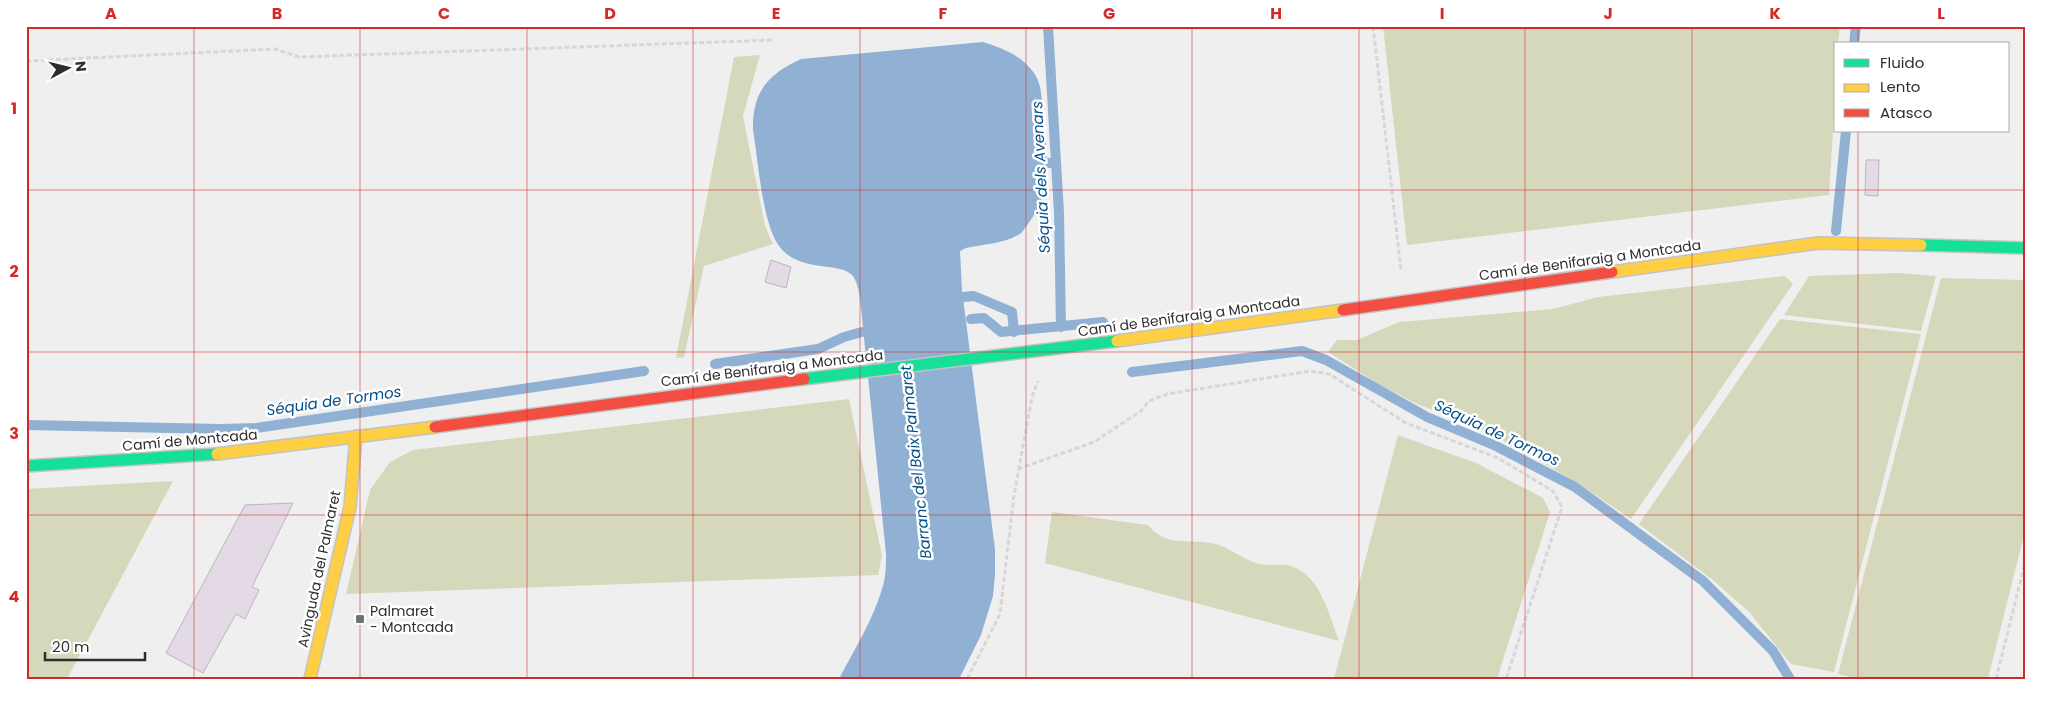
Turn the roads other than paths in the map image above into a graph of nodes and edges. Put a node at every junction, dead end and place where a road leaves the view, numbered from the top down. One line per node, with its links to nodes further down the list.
1 (2026, 248): 2 (street, Camí de Benifaraig a Montcada)
2 (356, 436): 3 (street, Camí de Montcada); 4 (street, Avinguda del Palmaret)
3 (26, 466)
4 (310, 679)

